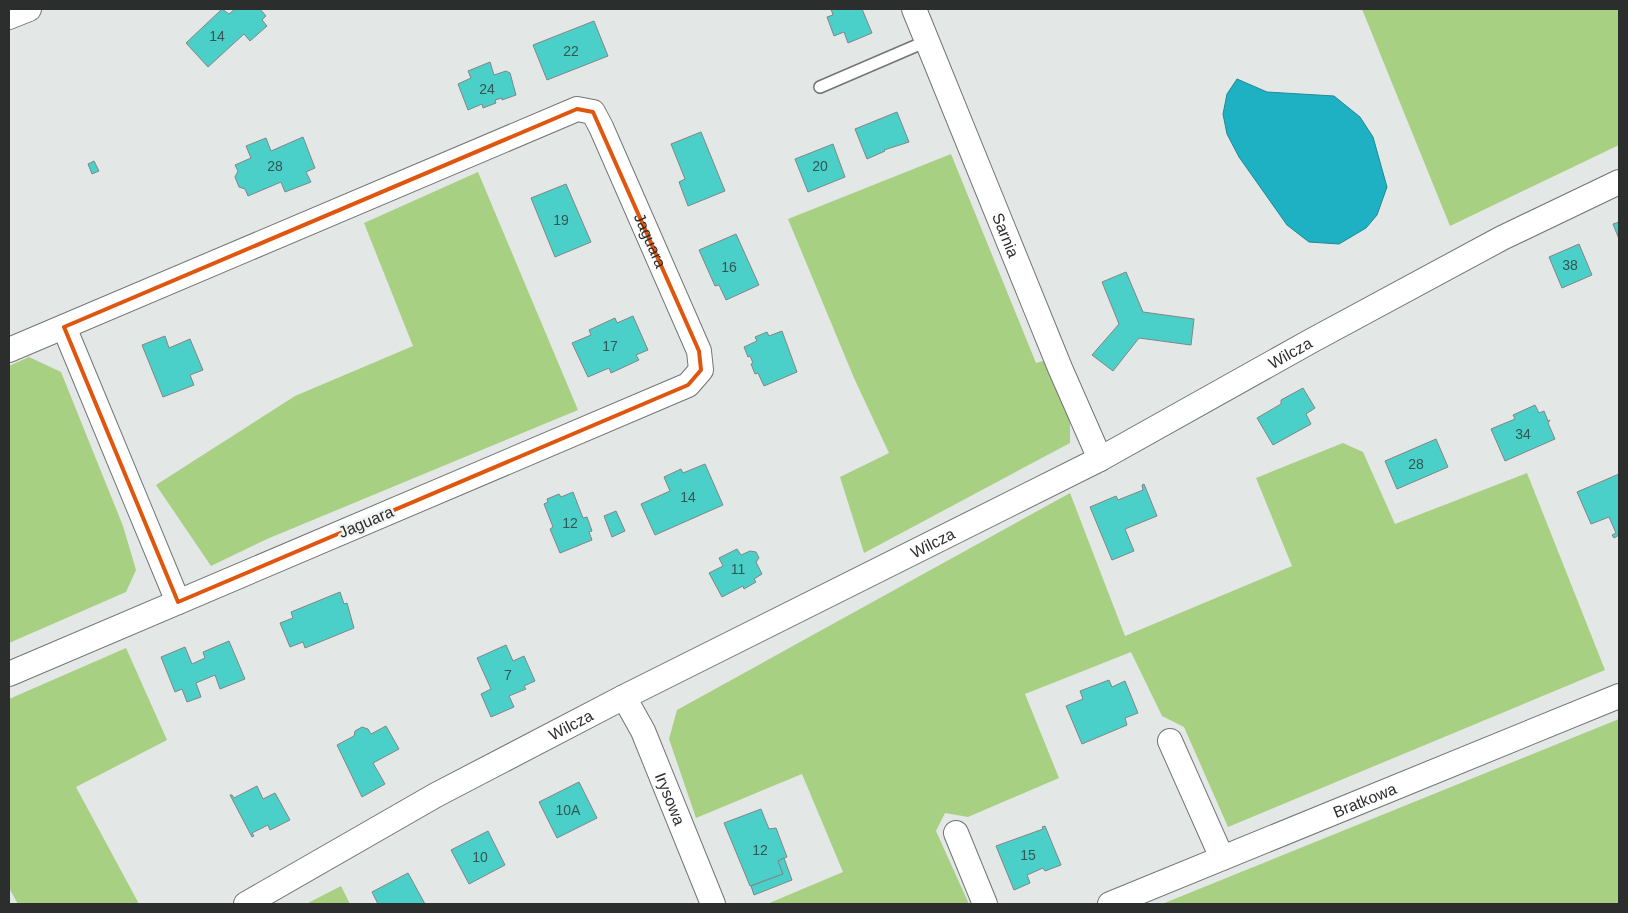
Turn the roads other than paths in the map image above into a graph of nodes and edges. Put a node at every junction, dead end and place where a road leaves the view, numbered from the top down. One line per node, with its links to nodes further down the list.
1 (29, 9): 3 (street)
2 (914, 9): 4 (street, Sarnia)
3 (9, 17)
4 (927, 41): 5 (lane); 9 (street, Sarnia)
5 (820, 87)
6 (1619, 182): 9 (street, Wilcza)
7 (64, 327): 8 (street, Jaguara); 10 (street); 10 (street, Jaguara)
8 (9, 350)
9 (1100, 459): 13 (street, Wilcza)
10 (178, 602): 11 (street, Jaguara)
11 (9, 674)
12 (1619, 696): 16 (street, Bratkowa)
13 (624, 697): 17 (street, Wilcza); 18 (street, Irysowa)
14 (1170, 741): 16 (street)
15 (956, 833): 19 (street)
16 (1222, 858): 20 (street, Bratkowa)
17 (246, 904)
18 (713, 904)
19 (985, 904)
20 (1110, 904)

